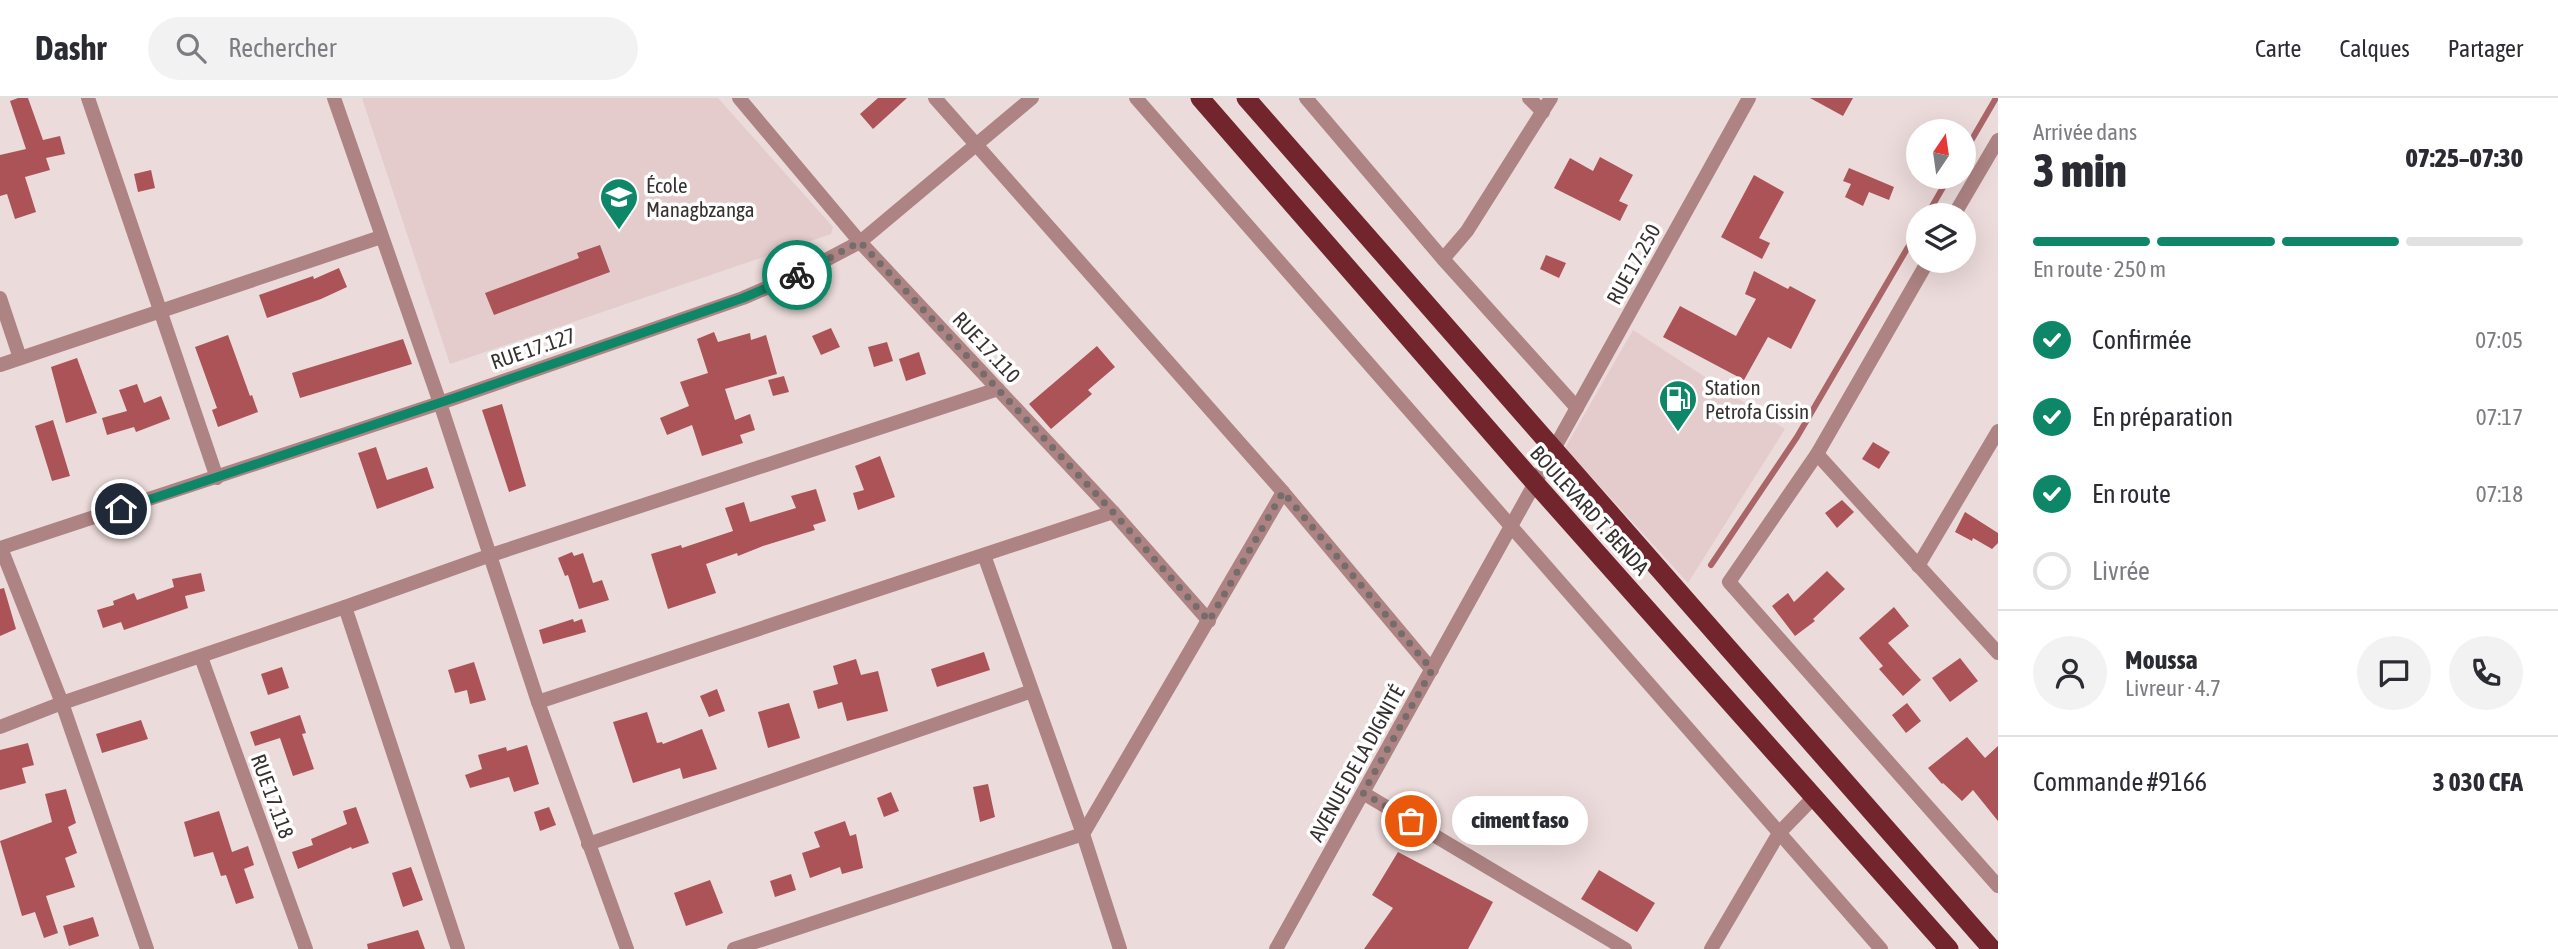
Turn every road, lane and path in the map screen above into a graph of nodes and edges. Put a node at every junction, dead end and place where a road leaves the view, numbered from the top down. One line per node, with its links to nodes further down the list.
1 (88, 98): 22 (street)
2 (334, 98): 17 (street)
3 (739, 98): 18 (street, RUE 17.110)
4 (935, 98): 15 (street)
5 (1032, 98): 15 (street, RUE 17.127)
6 (1136, 98): 35 (street)
7 (1199, 98): 32 (highway, BOULEVARD T. BENDA)
8 (1246, 98): 29 (highway, BOULEVARD T. BENDA)
9 (1306, 98): 19 (street)
10 (1529, 98): 13 (street)
11 (1551, 98): 13 (street)
12 (1749, 98): 27 (street, RUE 17.250)
13 (1543, 112): 19 (street)
14 (1998, 140): 16 (street)
15 (976, 146): 18 (street, RUE 17.127); 33 (street)
16 (1961, 203)
17 (381, 237): 22 (street); 26 (street)
18 (860, 242): 25 (street, RUE 17.110); 26 (street, RUE 17.127)
19 (1443, 259): 27 (street)
20 (1921, 273): 30 (street)
21 (0, 298): 23 (street)
22 (159, 310): 23 (street); 31 (street)
23 (20, 358): 24 (street)
24 (0, 365)
25 (998, 389): 34 (street, RUE 17.110); 37 (street)
26 (440, 402): 31 (street, RUE 17.127); 37 (street)
27 (1577, 408): 29 (street, RUE 17.250)
28 (1998, 431): 39 (street)
29 (1554, 450): 32 (street, AVENUE DE LA DIGNITÉ); 66 (highway, BOULEVARD T. BENDA)
30 (1817, 454): 39 (street); 54 (street)
31 (217, 478): 36 (street, RUE 17.127)
32 (1535, 483): 35 (street, AVENUE DE LA DIGNITÉ); 50 (highway, BOULEVARD T. BENDA)
33 (1283, 492): 41 (street); 44 (street)
34 (1113, 512): 38 (street); 41 (street, RUE 17.110)
35 (1512, 525): 44 (street, AVENUE DE LA DIGNITÉ); 51 (street)
36 (1, 548): 47 (street)
37 (491, 555): 40 (street); 46 (street)
38 (984, 555): 45 (street); 46 (street)
39 (1919, 566): 42 (street)
40 (345, 607): 43 (street); 57 (street)
41 (1209, 621): 52 (street)
42 (1998, 653)
43 (201, 657): 47 (street); 56 (street, RUE 17.118)
44 (1432, 670): 49 (street, AVENUE DE LA DIGNITÉ)
45 (1032, 691): 52 (street); 53 (street)
46 (538, 702): 53 (street)
47 (62, 703): 48 (street); 55 (street)
48 (0, 727)
49 (1363, 793): 61 (street, AVENUE DE LA DIGNITÉ); 62 (street)
50 (1813, 798): 51 (street); 65 (highway, BOULEVARD T. BENDA)
51 (1779, 833): 63 (street); 64 (street)
52 (1083, 834): 59 (street); 60 (street)
53 (588, 844): 58 (street)
54 (1998, 886)
55 (147, 949)
56 (306, 949)
57 (458, 949)
58 (627, 949)
59 (734, 949)
60 (1120, 949)
61 (1276, 949)
62 (1625, 949)
63 (1711, 949)
64 (1881, 949)
65 (1949, 949)
66 (1992, 949)

